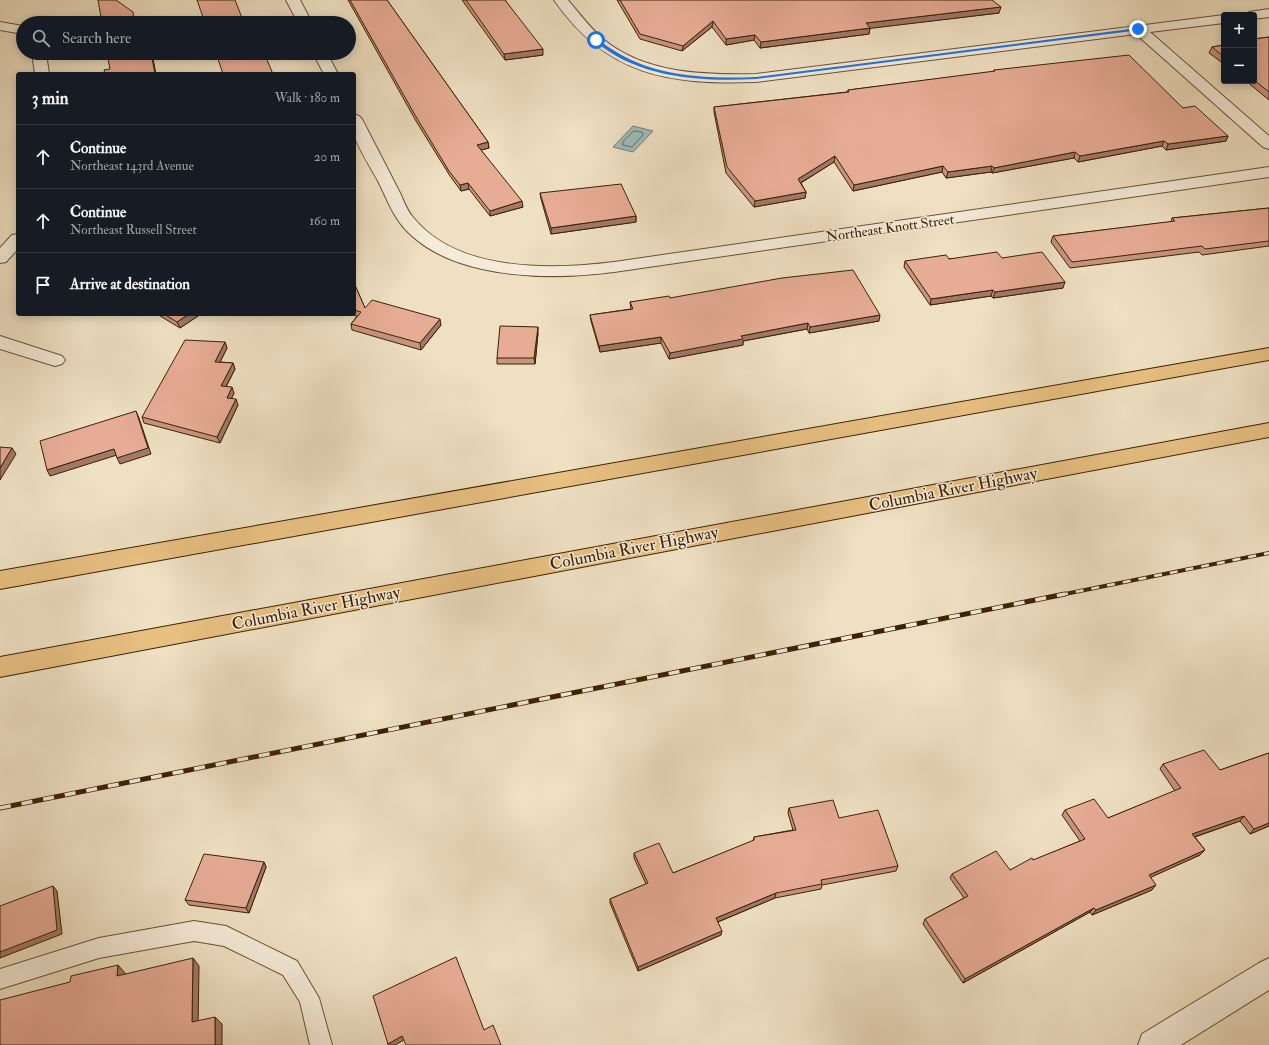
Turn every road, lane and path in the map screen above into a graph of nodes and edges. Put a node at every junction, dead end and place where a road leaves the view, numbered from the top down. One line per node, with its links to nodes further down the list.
1 (293, 0): 5 (street)
2 (561, 0): 9 (street)
3 (1269, 13): 4 (street)
4 (1257, 15)
5 (301, 16)
6 (1221, 19): 9 (street)
7 (0, 26): 8 (street)
8 (16, 29)
9 (1138, 29): 15 (street)
10 (39, 60): 12 (street)
11 (324, 60): 13 (street)
12 (42, 72)
13 (330, 72)
14 (356, 123): 16 (street, Northeast Knott Street)
15 (1269, 144)
16 (1269, 172)
17 (16, 240): 18 (street)
18 (0, 258)
19 (0, 342): 21 (street)
20 (1269, 354): 23 (highway)
21 (55, 360)
22 (1269, 430): 24 (highway, Columbia River Highway)
23 (0, 580)
24 (0, 667)
25 (1269, 974): 28 (street)
26 (0, 979): 27 (lane)
27 (321, 1045)
28 (1153, 1045)

